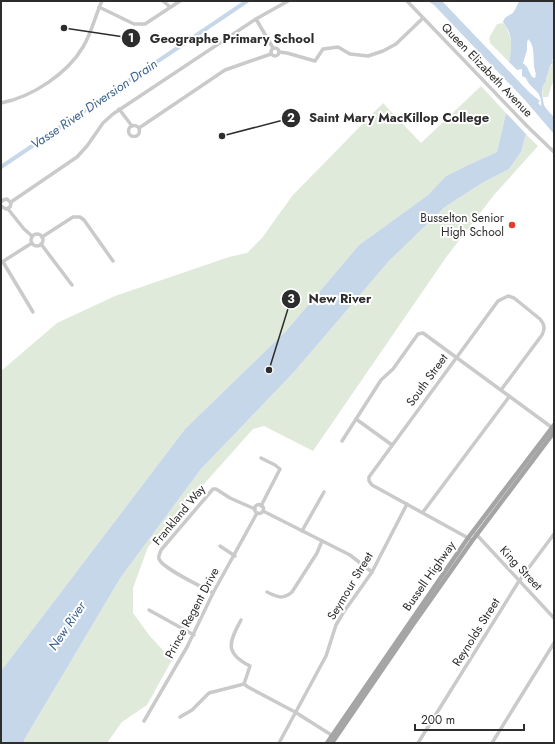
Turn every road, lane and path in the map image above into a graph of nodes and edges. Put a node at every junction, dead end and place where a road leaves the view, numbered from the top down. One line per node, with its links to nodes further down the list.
1 (102, 1): 6 (street)
2 (163, 1): 7 (street)
3 (180, 1): 7 (street)
4 (288, 1): 9 (street)
5 (407, 1): 8 (street, Queen Elizabeth Avenue)
6 (99, 8): 7 (street); 13 (street)
7 (170, 8)
8 (423, 18): 11 (street); 17 (street, Queen Elizabeth Avenue)
9 (256, 19): 10 (street); 14 (street)
10 (273, 48): 11 (street); 12 (street)
11 (279, 52): 12 (street)
12 (271, 54): 16 (street)
13 (1, 103)
14 (119, 109): 15 (street); 19 (street)
15 (132, 126): 16 (street); 16 (street)
16 (139, 128)
17 (554, 152)
18 (1, 202): 19 (street)
19 (11, 202): 21 (street)
20 (1, 207): 21 (street)
21 (8, 209): 22 (street)
22 (32, 236): 23 (street); 24 (street)
23 (42, 237): 25 (street); 26 (street)
24 (32, 243): 25 (street); 27 (street)
25 (41, 244): 28 (street)
26 (113, 261)
27 (2, 262): 29 (street)
28 (72, 285)
29 (33, 312)
30 (456, 358): 31 (street); 31 (street, South Street); 33 (street); 36 (street, South Street)
31 (501, 390): 32 (street)
32 (509, 397): 34 (street); 43 (street)
33 (356, 419): 35 (street); 36 (street)
34 (554, 429): 46 (main road, Bussell Highway)
35 (342, 441)
36 (392, 444): 39 (street, South Street)
37 (261, 458): 40 (street)
38 (324, 492): 45 (street)
39 (407, 504): 43 (street); 52 (street, Seymour Street)
40 (261, 506): 41 (street); 42 (street)
41 (254, 508): 44 (street); 54 (street, Frankland Way)
42 (263, 511): 44 (street); 45 (street)
43 (423, 512): 48 (street)
44 (256, 513): 51 (street, Prince Regent Drive)
45 (302, 531): 49 (street)
46 (475, 534): 48 (main road, Bussell Highway); 53 (street, King Street)
47 (554, 534): 53 (street, Reynolds Street)
48 (470, 540): 65 (main road, Bussell Highway)
49 (322, 542): 52 (street); 55 (street)
50 (220, 546): 51 (street)
51 (234, 556): 54 (street, Prince Regent Drive)
52 (372, 572): 62 (street, Seymour Street)
53 (519, 581): 57 (street, King Street); 69 (street, Reynolds Street)
54 (213, 592): 59 (street, Prince Regent Drive)
55 (267, 592)
56 (150, 610): 59 (street)
57 (554, 618)
58 (241, 620): 61 (street)
59 (194, 635): 64 (street, Prince Regent Drive)
60 (554, 644): 70 (street)
61 (244, 684): 62 (street); 63 (street)
62 (295, 712): 65 (street); 66 (street, Seymour Street)
63 (180, 717)
64 (144, 721)
65 (334, 736): 67 (main road, Bussell Highway); 68 (main road, Bussell Highway)
66 (279, 743)
67 (327, 743)
68 (332, 743)
69 (418, 743)
70 (492, 743)

